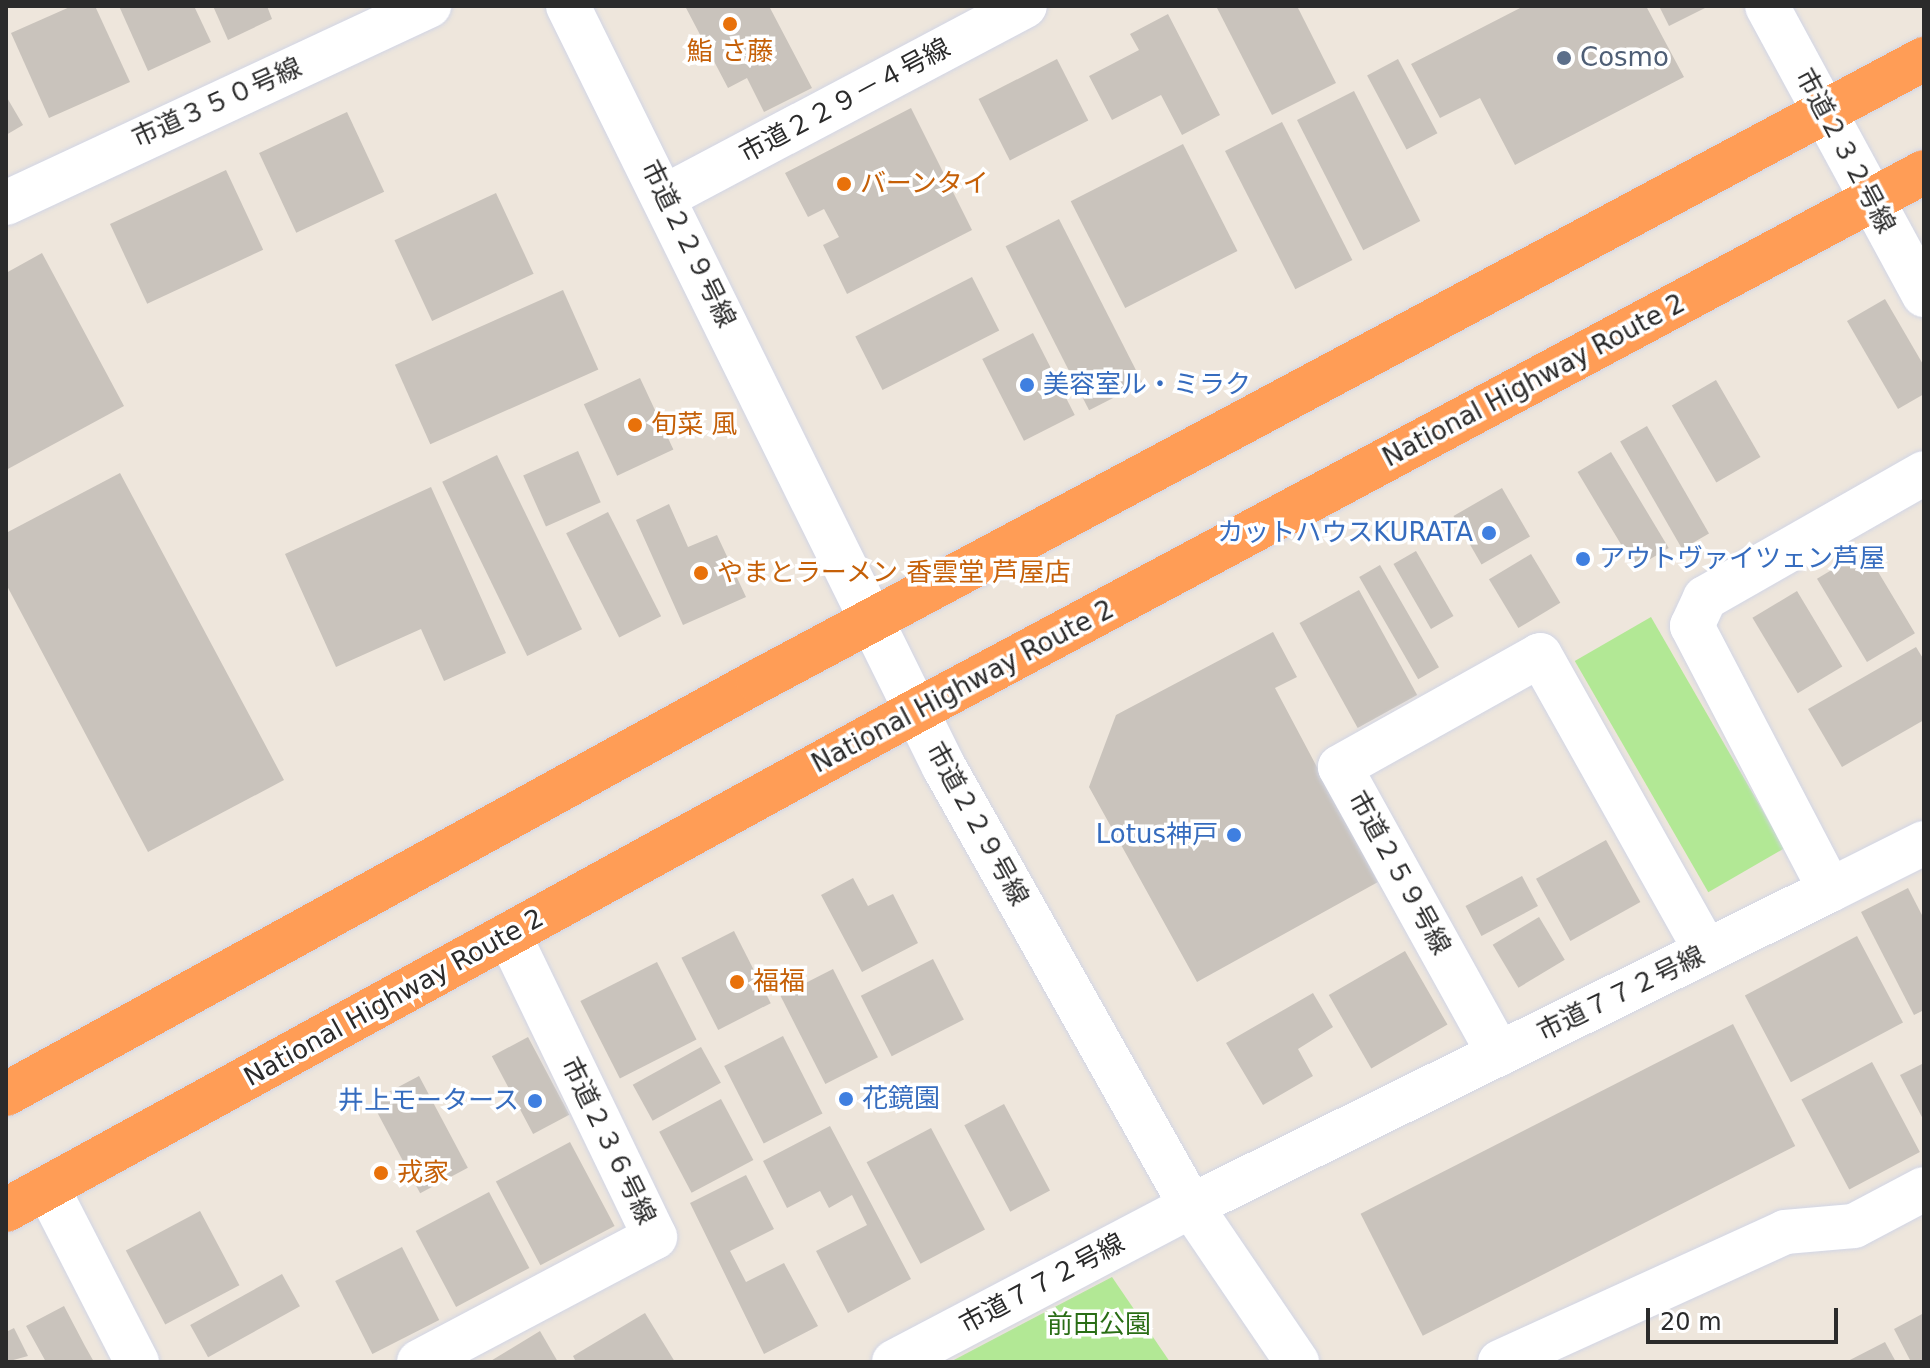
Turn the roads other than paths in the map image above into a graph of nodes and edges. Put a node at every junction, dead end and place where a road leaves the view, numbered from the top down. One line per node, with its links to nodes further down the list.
1 (429, 6): 10 (street, 市道３５０号線)
2 (568, 6): 8 (street, 市道２２９号線)
3 (1025, 6): 8 (street, 市道２２９－４号線)
4 (1767, 6): 6 (street, 市道２３２号線)
5 (1924, 59): 6 (highway)
6 (1825, 112): 9 (street, 市道２３２号線); 13 (highway)
7 (1924, 172): 9 (highway, National Highway Route 2)
8 (666, 196): 13 (street, 市道２２９号線)
9 (1871, 201): 11 (street, 市道２３２号線); 14 (highway, National Highway Route 2)
10 (6, 203)
11 (1924, 295)
12 (1924, 473): 16 (street)
13 (871, 621): 14 (street, 市道２２９号線); 20 (highway)
14 (916, 711): 17 (highway, National Highway Route 2); 23 (street, 市道２２９号線)
15 (1924, 843): 16 (street, 市道７７２号線)
16 (1830, 890): 18 (street, 市道７７２号線)
17 (509, 935): 21 (highway, National Highway Route 2); 26 (street, 市道２３６号線)
18 (1706, 951): 19 (street, 市道７７２号線); 19 (street, 市道２５９号線)
19 (1499, 1054): 23 (street, 市道７７２号線)
20 (9, 1087)
21 (48, 1189): 24 (highway, National Highway Route 2); 25 (street)
22 (1924, 1189): 29 (street)
23 (1191, 1206): 27 (street, 市道７７２号線); 28 (street, 市道２２９号線)
24 (6, 1210)
25 (137, 1362)
26 (419, 1362)
27 (894, 1362)
28 (1297, 1362)
29 (1500, 1362)

